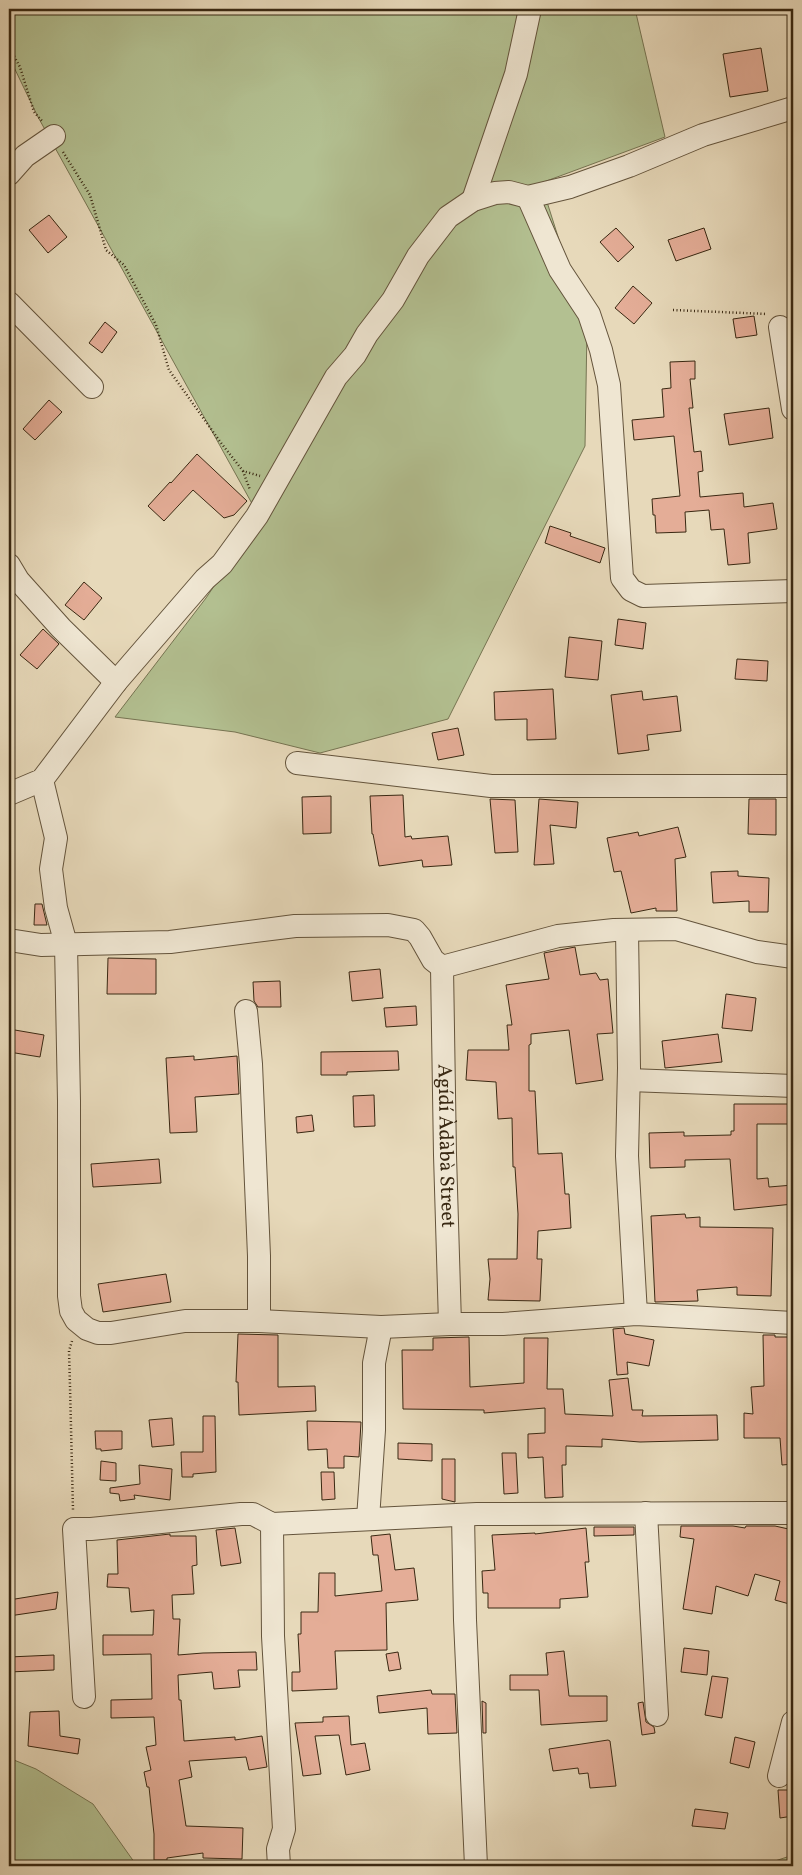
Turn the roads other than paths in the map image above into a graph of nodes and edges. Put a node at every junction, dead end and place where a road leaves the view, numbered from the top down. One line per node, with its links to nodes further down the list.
1 (530, 9): 6 (street)
2 (793, 108): 5 (street)
3 (54, 136): 4 (street)
4 (9, 174)
5 (528, 197): 6 (street); 12 (street)
6 (473, 200): 13 (street)
7 (9, 303): 9 (street)
8 (780, 327): 10 (street)
9 (92, 387)
10 (793, 409)
11 (9, 565): 13 (street)
12 (793, 591)
13 (116, 682): 15 (street)
14 (297, 763): 16 (street)
15 (42, 780): 17 (street); 20 (street)
16 (793, 786)
17 (9, 794)
18 (627, 930): 21 (street); 22 (street); 24 (street)
19 (9, 940): 20 (street)
20 (66, 944): 22 (street); 27 (street)
21 (793, 957)
22 (442, 967): 29 (street, Agídí Àdàbà Street)
23 (246, 1011): 27 (street)
24 (628, 1080): 25 (street); 26 (street)
25 (793, 1086)
26 (636, 1314): 28 (street); 29 (street)
27 (259, 1321): 30 (street)
28 (793, 1323)
29 (450, 1324): 30 (street)
30 (381, 1327): 34 (street)
31 (646, 1513): 32 (street); 33 (street); 37 (street)
32 (793, 1513)
33 (463, 1515): 34 (street); 41 (street)
34 (368, 1519): 35 (street)
35 (272, 1524): 36 (street); 40 (street)
36 (84, 1697)
37 (657, 1715)
38 (793, 1722): 39 (street)
39 (779, 1776)
40 (279, 1866)
41 (476, 1866)

